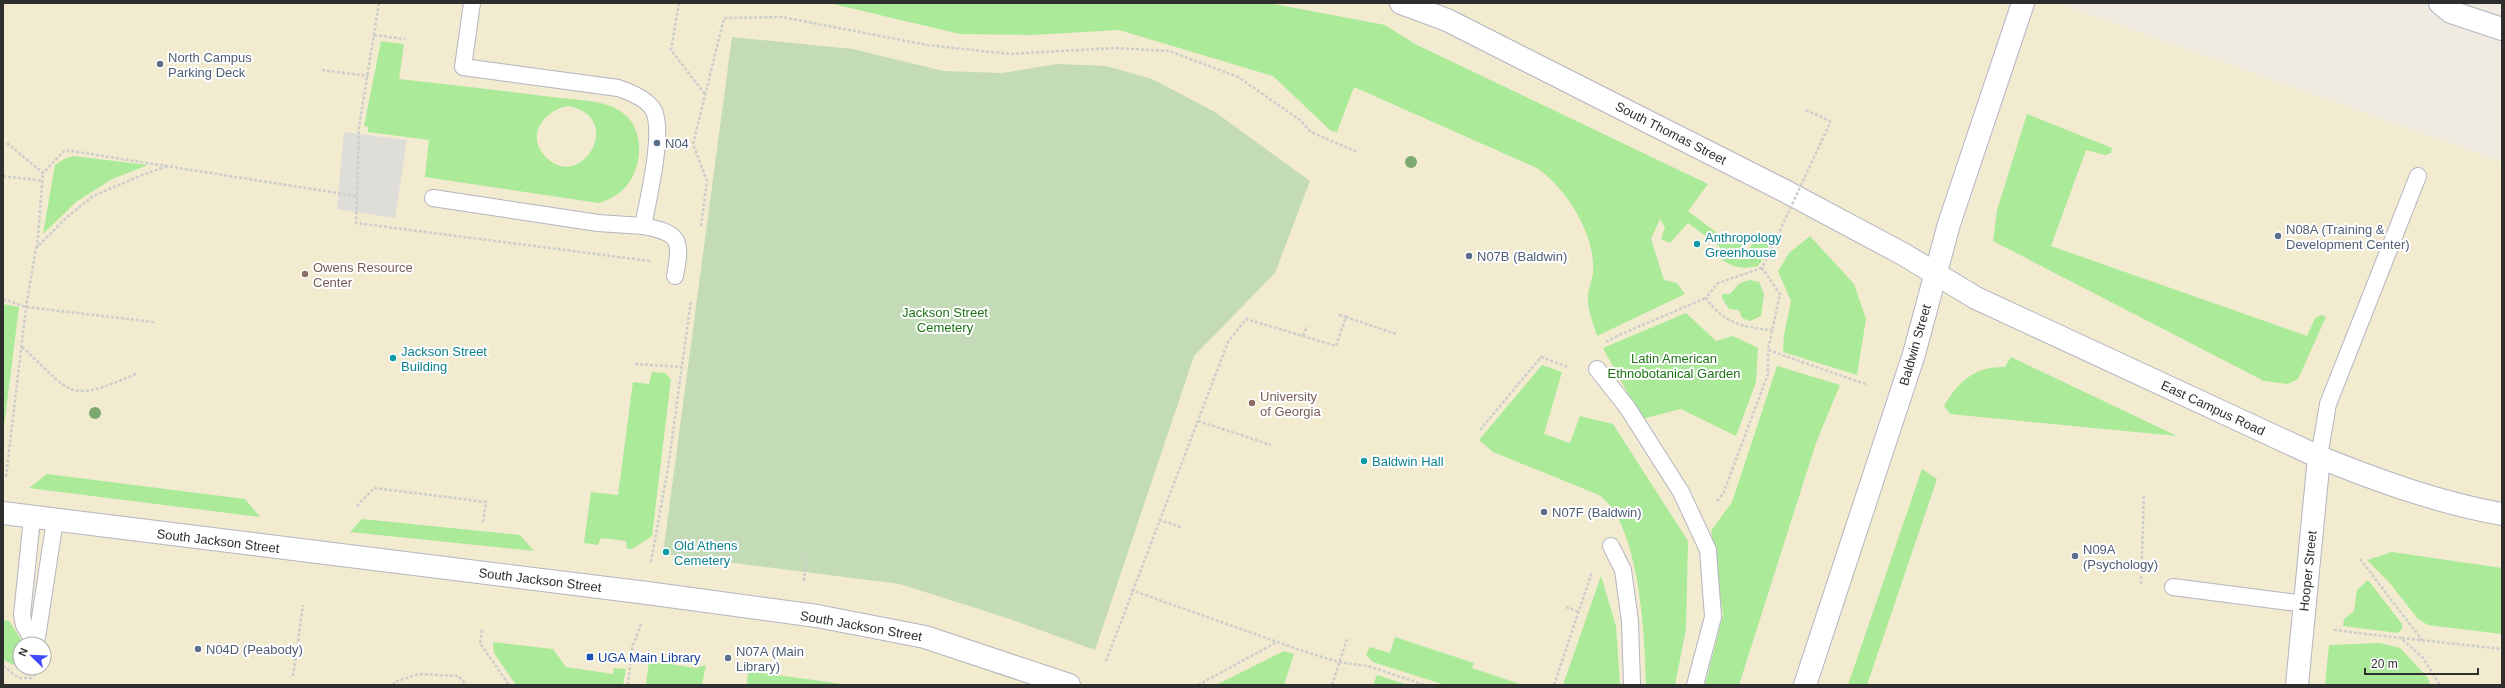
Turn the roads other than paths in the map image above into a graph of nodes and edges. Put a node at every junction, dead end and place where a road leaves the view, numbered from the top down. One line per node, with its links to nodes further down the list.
1 (472, 3): 8 (lane)
2 (1401, 3): 10 (street, South Thomas Street)
3 (2023, 3): 10 (street, Baldwin Street)
4 (2440, 3): 5 (street)
5 (2502, 29)
6 (2418, 176): 12 (lane)
7 (433, 198): 8 (lane)
8 (643, 226): 9 (lane)
9 (676, 270)
10 (1935, 275): 12 (street, East Campus Road); 25 (street, Baldwin Street)
11 (1599, 371): 24 (lane)
12 (2319, 457): 14 (street, East Campus Road); 19 (street, Hooper Street)
13 (3, 513): 15 (street, South Jackson Street)
14 (2502, 514)
15 (32, 518): 16 (street, South Jackson Street); 20 (lane)
16 (56, 520): 21 (lane); 22 (street, South Jackson Street)
17 (1611, 546): 23 (lane)
18 (2173, 587): 19 (lane)
19 (2305, 604): 26 (street, Hooper Street)
20 (30, 636)
21 (36, 636)
22 (1069, 685)
23 (1632, 685)
24 (1696, 685)
25 (1805, 685)
26 (2297, 685)

